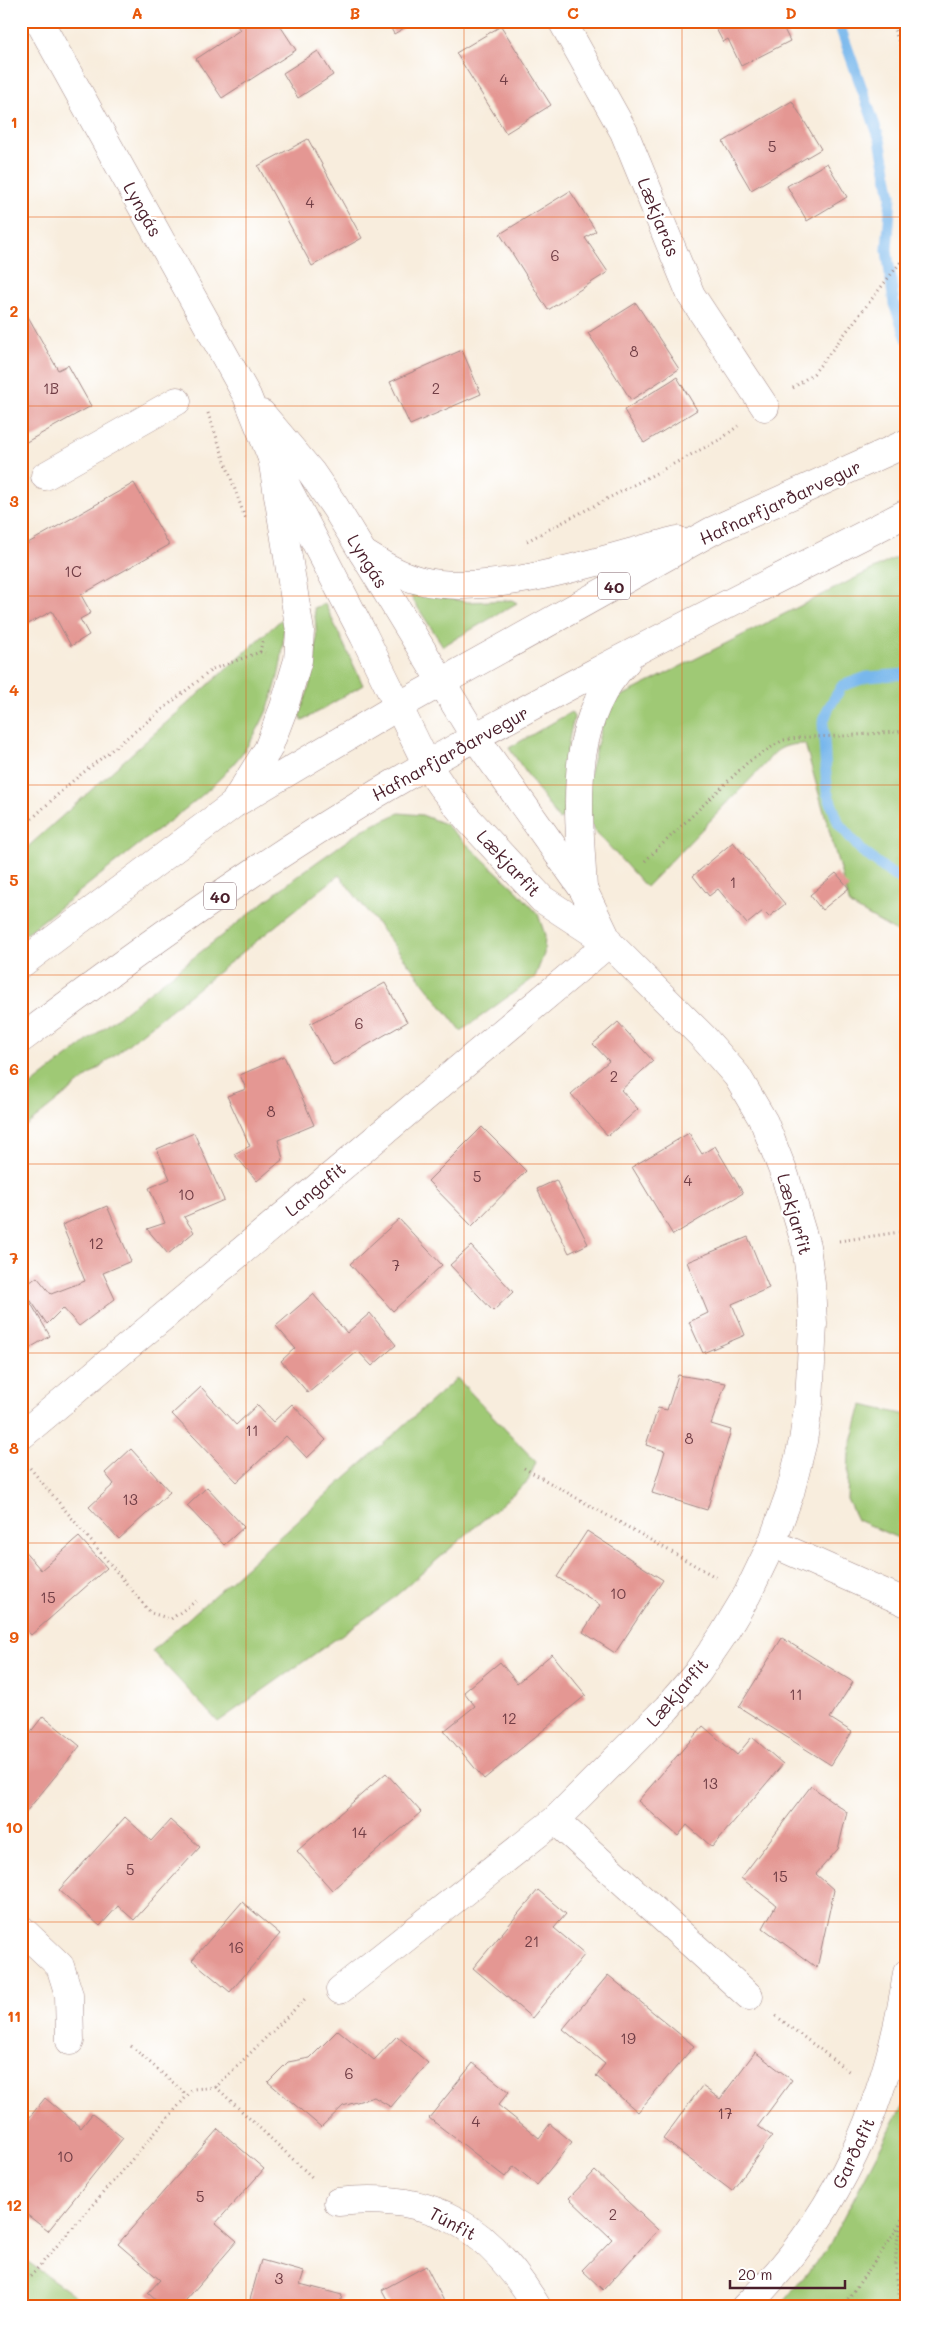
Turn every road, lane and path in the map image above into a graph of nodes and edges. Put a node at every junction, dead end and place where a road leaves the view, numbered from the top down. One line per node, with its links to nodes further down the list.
1 (39, 21): 6 (street, Lyngás)
2 (562, 21): 8 (street, Lækjarás)
3 (891, 21): 4 (path)
4 (907, 63)
5 (907, 254): 8 (path)
6 (247, 396): 11 (street, Lyngás); 17 (street, Lyngás)
7 (177, 401): 12 (street)
8 (765, 407): 16 (path)
9 (207, 412): 14 (path)
10 (907, 443): 15 (street, Hafnarfjarðarvegur / 40)
11 (272, 458): 23 (street, Lyngás); 27 (street)
12 (45, 476)
13 (907, 513): 20 (street, Hafnarfjarðarvegur / 40)
14 (247, 523)
15 (712, 531): 17 (street); 22 (street, Hafnarfjarðarvegur / 40)
16 (522, 543)
17 (363, 553): 22 (street, Lyngás)
18 (265, 629): 19 (path)
19 (260, 652): 21 (path); 28 (path)
20 (636, 652): 25 (street, Hafnarfjarðarvegur / 40); 30 (street)
21 (267, 654)
22 (441, 683): 23 (street, Hafnarfjarðarvegur / 40); 25 (street, Lyngás)
23 (397, 707): 26 (street, Lyngás); 27 (street, Hafnarfjarðarvegur / 40)
24 (907, 731): 29 (path)
25 (475, 737): 26 (street, Hafnarfjarðarvegur / 40); 30 (street, Lækjarfit)
26 (427, 765): 31 (street, Lækjarfit); 33 (street, Hafnarfjarðarvegur / 40)
27 (234, 804): 32 (street, Hafnarfjarðarvegur / 40)
28 (21, 829)
29 (644, 861)
30 (583, 889): 31 (street, Lækjarfit)
31 (608, 943): 35 (street, Lækjarfit); 36 (street, Langafit)
32 (21, 964)
33 (21, 1039)
34 (907, 1232): 35 (path)
35 (806, 1246): 39 (street, Lækjarfit)
36 (21, 1436)
37 (27, 1466): 41 (path)
38 (524, 1468): 40 (path)
39 (772, 1543): 40 (street, Lækjarfit); 42 (street)
40 (747, 1596): 43 (street, Lækjarfit)
41 (196, 1601)
42 (907, 1603)
43 (554, 1820): 46 (street, Lækjarfit); 47 (street)
44 (21, 1929): 48 (street)
45 (907, 1973): 51 (street, Garðafit)
46 (340, 1990): 50 (path)
47 (749, 1996): 51 (path)
48 (70, 2041)
49 (130, 2046): 52 (path)
50 (216, 2086): 52 (path); 53 (path)
51 (881, 2088): 58 (street, Garðafit)
52 (187, 2095): 56 (path)
53 (338, 2202): 57 (street, Túnfit)
54 (907, 2210): 55 (path)
55 (903, 2217): 59 (path); 60 (path)
56 (21, 2278)
57 (537, 2307)
58 (745, 2307)
59 (842, 2307)
60 (902, 2307)

